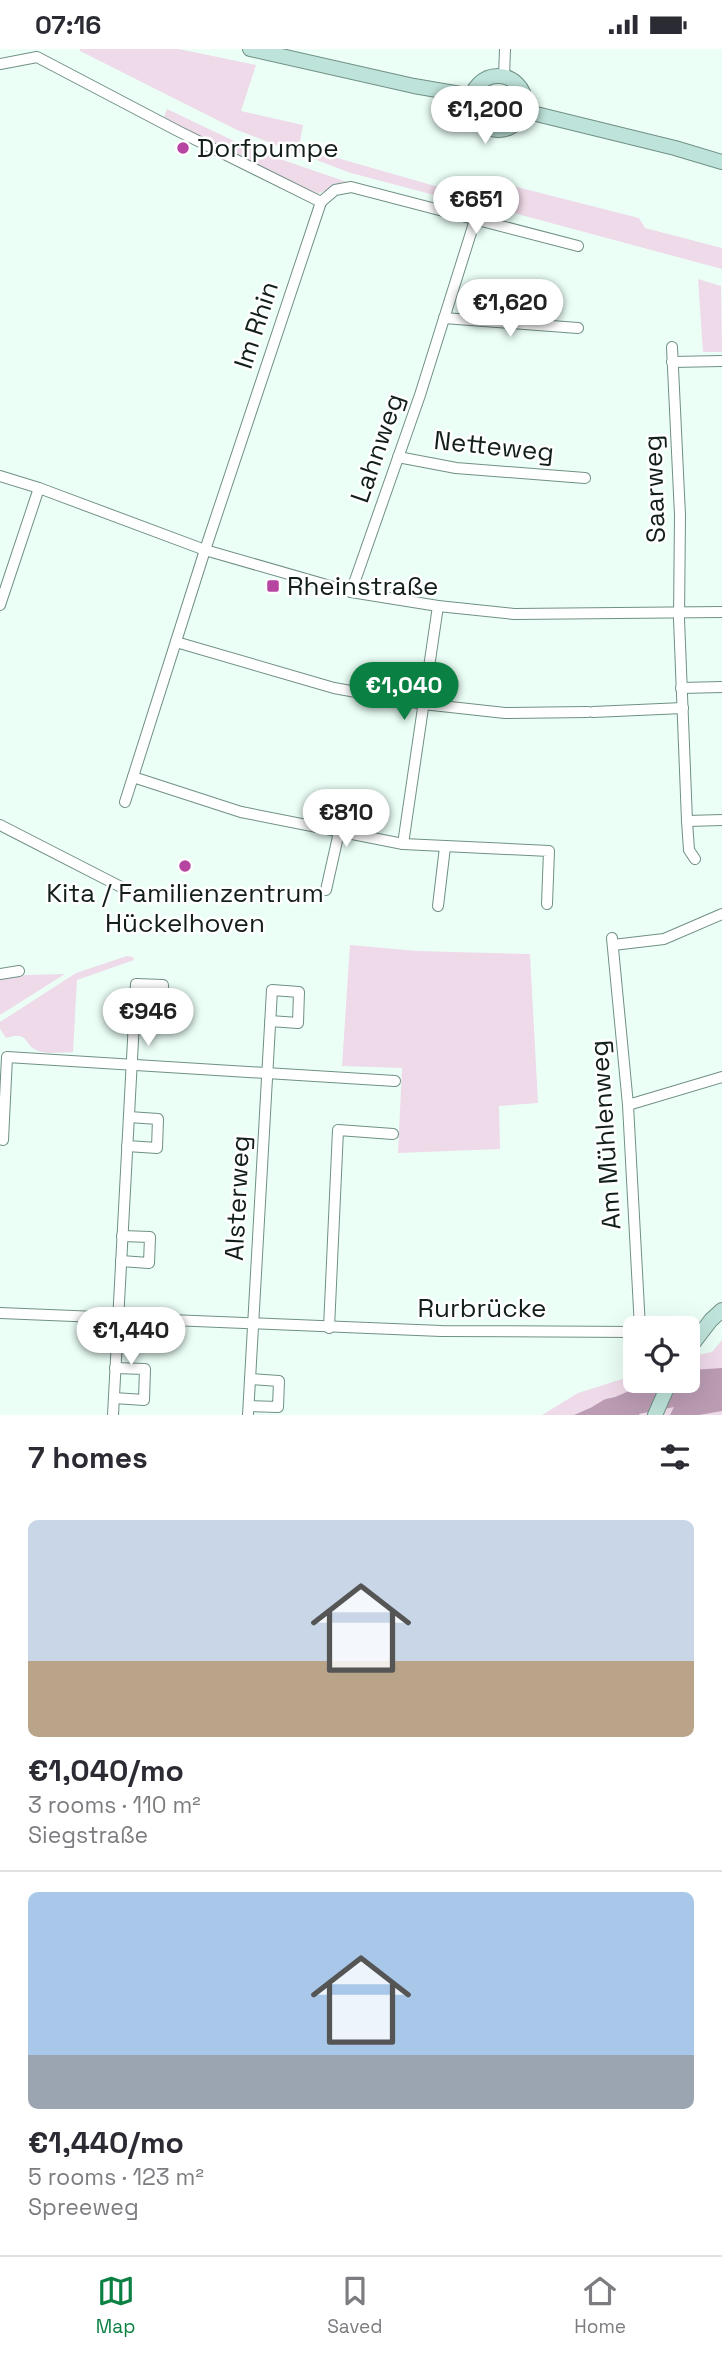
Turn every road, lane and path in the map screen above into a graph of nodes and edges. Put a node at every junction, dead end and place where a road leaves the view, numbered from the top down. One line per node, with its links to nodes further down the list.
1 (250, 49): 5 (main road)
2 (505, 49): 4 (street)
3 (0, 64): 8 (street)
4 (504, 77): 5 (main road); 6 (main road)
5 (472, 96): 6 (main road)
6 (524, 111): 7 (main road)
7 (722, 162)
8 (321, 202): 9 (street); 20 (street, Im Rhin)
9 (475, 220): 10 (street); 11 (street, Lahnweg)
10 (578, 246)
11 (444, 318): 12 (street); 16 (street, Lahnweg)
12 (578, 328)
13 (672, 347): 15 (street, Saarweg)
14 (722, 361): 15 (street)
15 (671, 362): 25 (street, Saarweg)
16 (398, 457): 18 (street, Netteweg); 21 (street, Lahnweg)
17 (0, 476): 19 (street)
18 (585, 478)
19 (39, 488): 20 (street); 22 (street)
20 (205, 550): 21 (street); 26 (street, Im Rhin)
21 (351, 592): 23 (street)
22 (0, 605)
23 (438, 606): 25 (street); 29 (street)
24 (722, 612): 25 (street)
25 (679, 614): 28 (street, Saarweg)
26 (176, 642): 29 (street); 31 (street, Im Rhin)
27 (722, 687): 28 (street)
28 (681, 688): 30 (street, Saarweg)
29 (423, 703): 30 (street); 37 (street)
30 (683, 708): 34 (street, Saarweg)
31 (133, 777): 32 (street, Im Rhin); 36 (street)
32 (125, 802)
33 (722, 820): 34 (street)
34 (687, 821): 39 (street, Saarweg)
35 (0, 825): 40 (street)
36 (339, 832): 37 (street); 41 (street)
37 (403, 844): 38 (street)
38 (444, 847): 42 (street); 43 (street)
39 (695, 859)
40 (123, 888)
41 (326, 890)
42 (547, 904)
43 (438, 906)
44 (722, 914): 53 (street, Am Mühlenweg)
45 (19, 971): 46 (street)
46 (0, 974)
47 (135, 1011): 49 (street)
48 (270, 1021): 50 (street, Alsterweg)
49 (131, 1066): 50 (street); 54 (street); 55 (street)
50 (267, 1074): 52 (street); 65 (street, Alsterweg)
51 (722, 1077): 53 (street)
52 (395, 1081)
53 (628, 1105): 63 (street, Am Mühlenweg)
54 (2, 1111): 57 (street)
55 (129, 1117): 58 (street); 58 (street)
56 (393, 1134): 66 (street)
57 (0, 1139)
58 (127, 1146): 59 (street)
59 (122, 1235): 60 (street); 60 (street)
60 (121, 1261): 64 (street)
61 (722, 1310): 68 (main road)
62 (0, 1313): 64 (street, Rurbrücke)
63 (638, 1316)
64 (118, 1318): 65 (street, Rurbrücke); 69 (street)
65 (253, 1324): 66 (street, Rurbrücke); 70 (street, Alsterweg)
66 (329, 1328): 67 (street, Rurbrücke)
67 (623, 1332)
68 (700, 1333)
69 (115, 1368): 72 (street); 72 (street)
70 (250, 1379): 73 (street, Alsterweg); 73 (street)
71 (665, 1393): 75 (main road)
72 (114, 1398): 74 (street)
73 (249, 1411)
74 (113, 1415)
75 (655, 1415)

